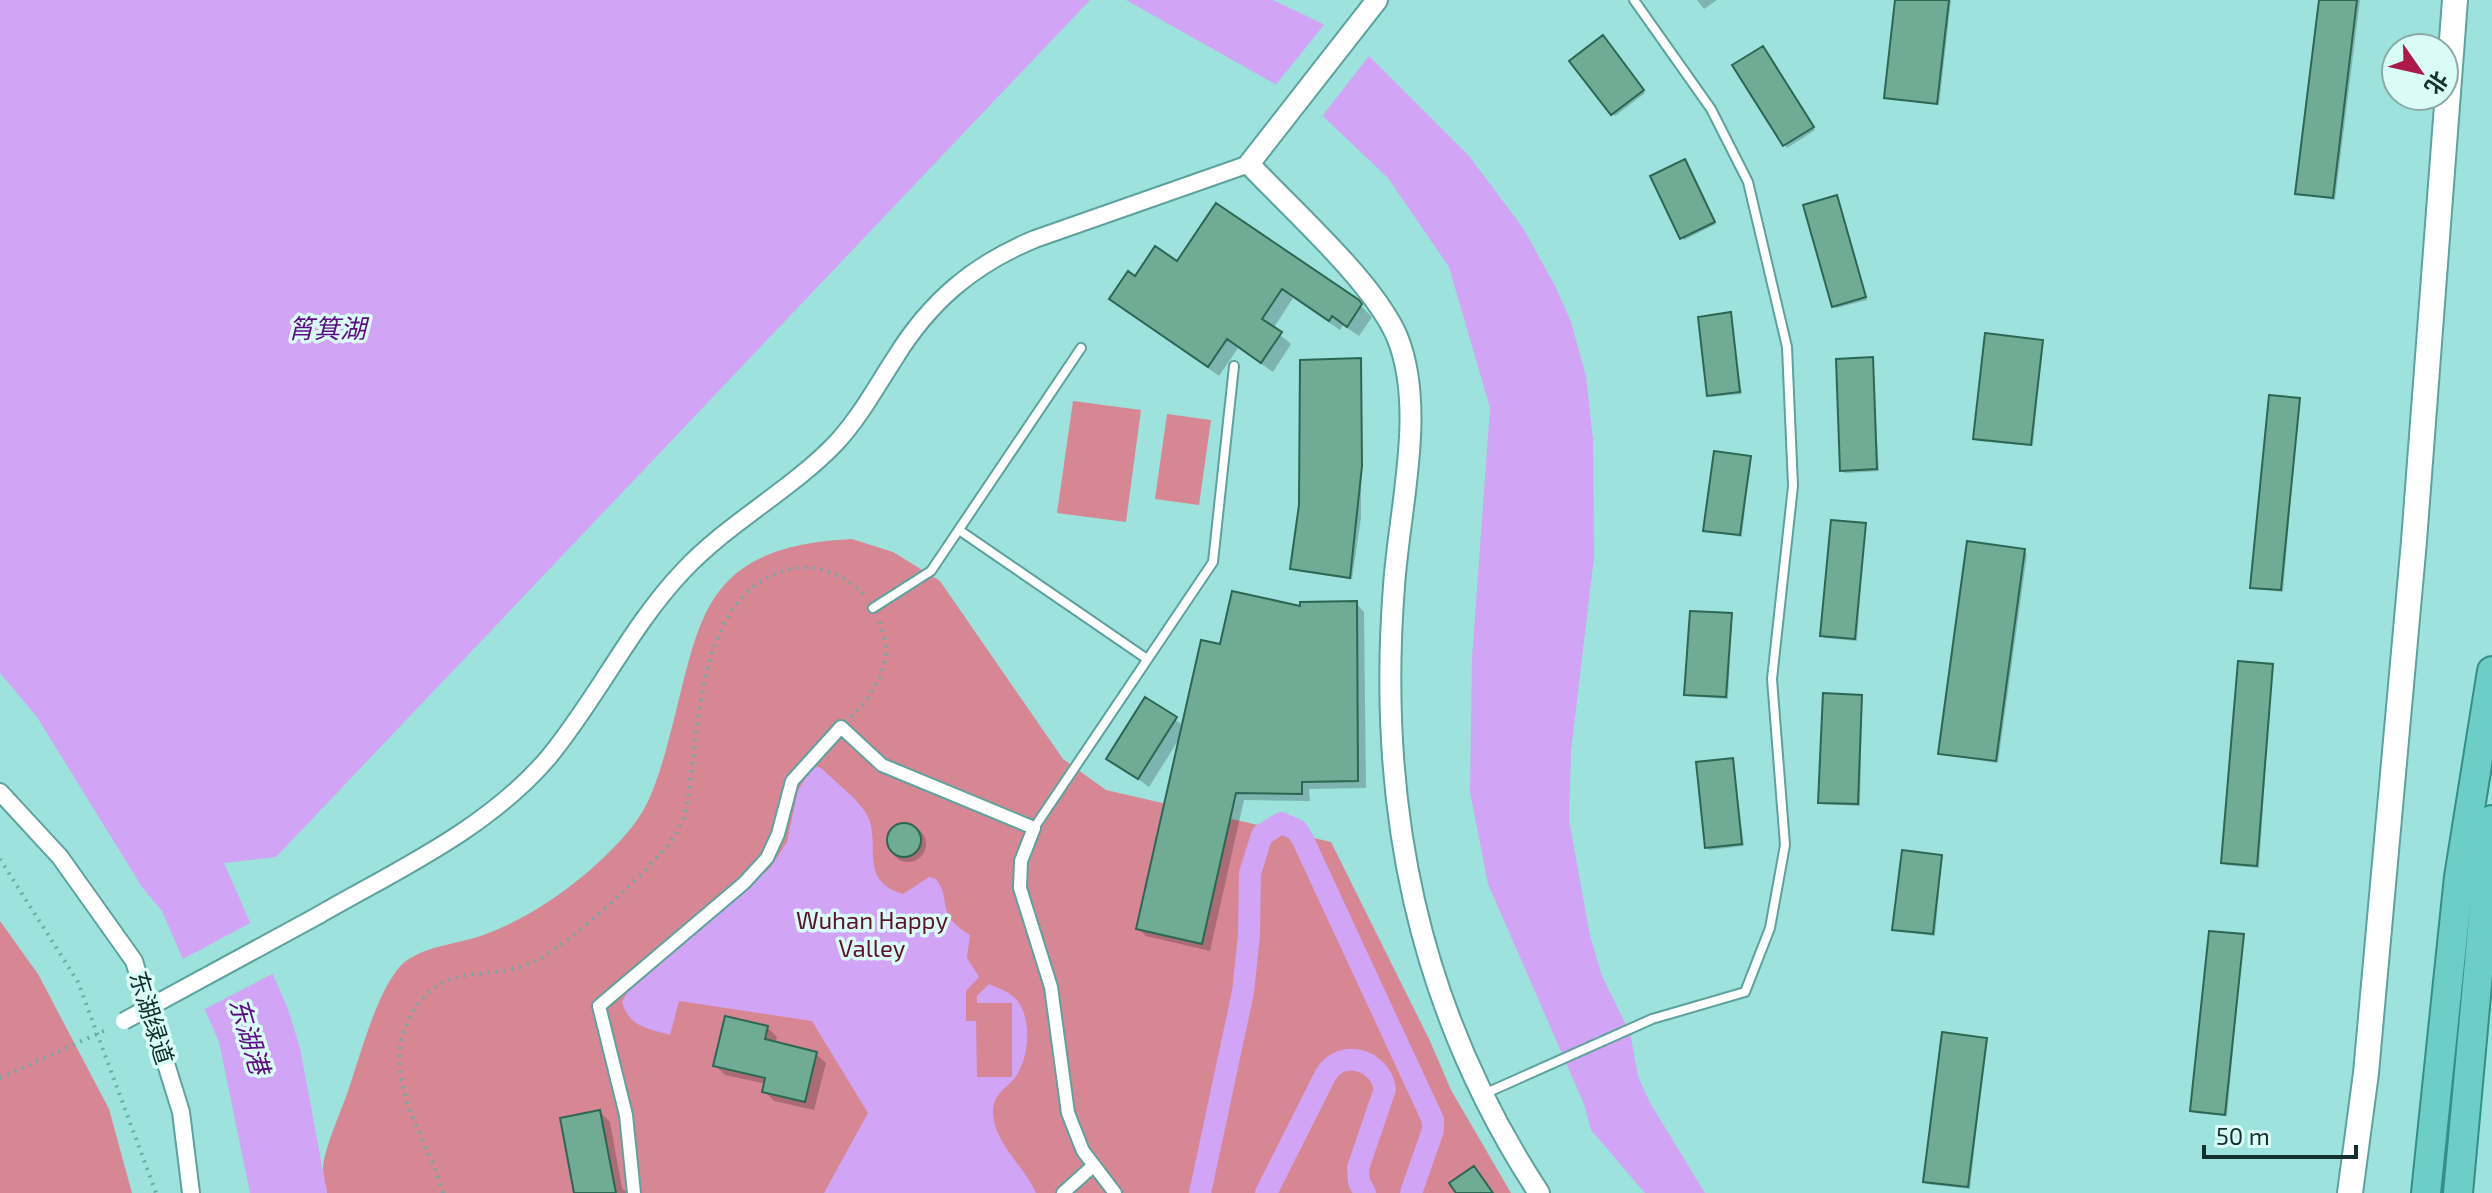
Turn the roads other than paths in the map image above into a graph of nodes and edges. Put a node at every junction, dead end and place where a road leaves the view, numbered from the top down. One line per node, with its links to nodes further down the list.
1 (1634, 0): 15 (lane)
2 (2455, 0): 22 (main road)
3 (1375, 3): 4 (street)
4 (1249, 164): 14 (street, bridge); 15 (street)
5 (1081, 348): 7 (lane)
6 (1234, 366): 9 (lane)
7 (959, 530): 8 (lane); 9 (lane)
8 (873, 608)
9 (1147, 659): 13 (lane)
10 (2492, 671): 23 (highway)
11 (0, 792): 17 (street, 东湖绿道)
12 (2492, 820): 24 (highway)
13 (1034, 828): 16 (street); 18 (street)
14 (124, 1021)
15 (1483, 1094): 21 (street)
16 (1093, 1166): 19 (street); 20 (street)
17 (191, 1193)
18 (634, 1193)
19 (1063, 1193)
20 (1115, 1193)
21 (1539, 1193)
22 (2350, 1193)
23 (2426, 1193)
24 (2458, 1193)

